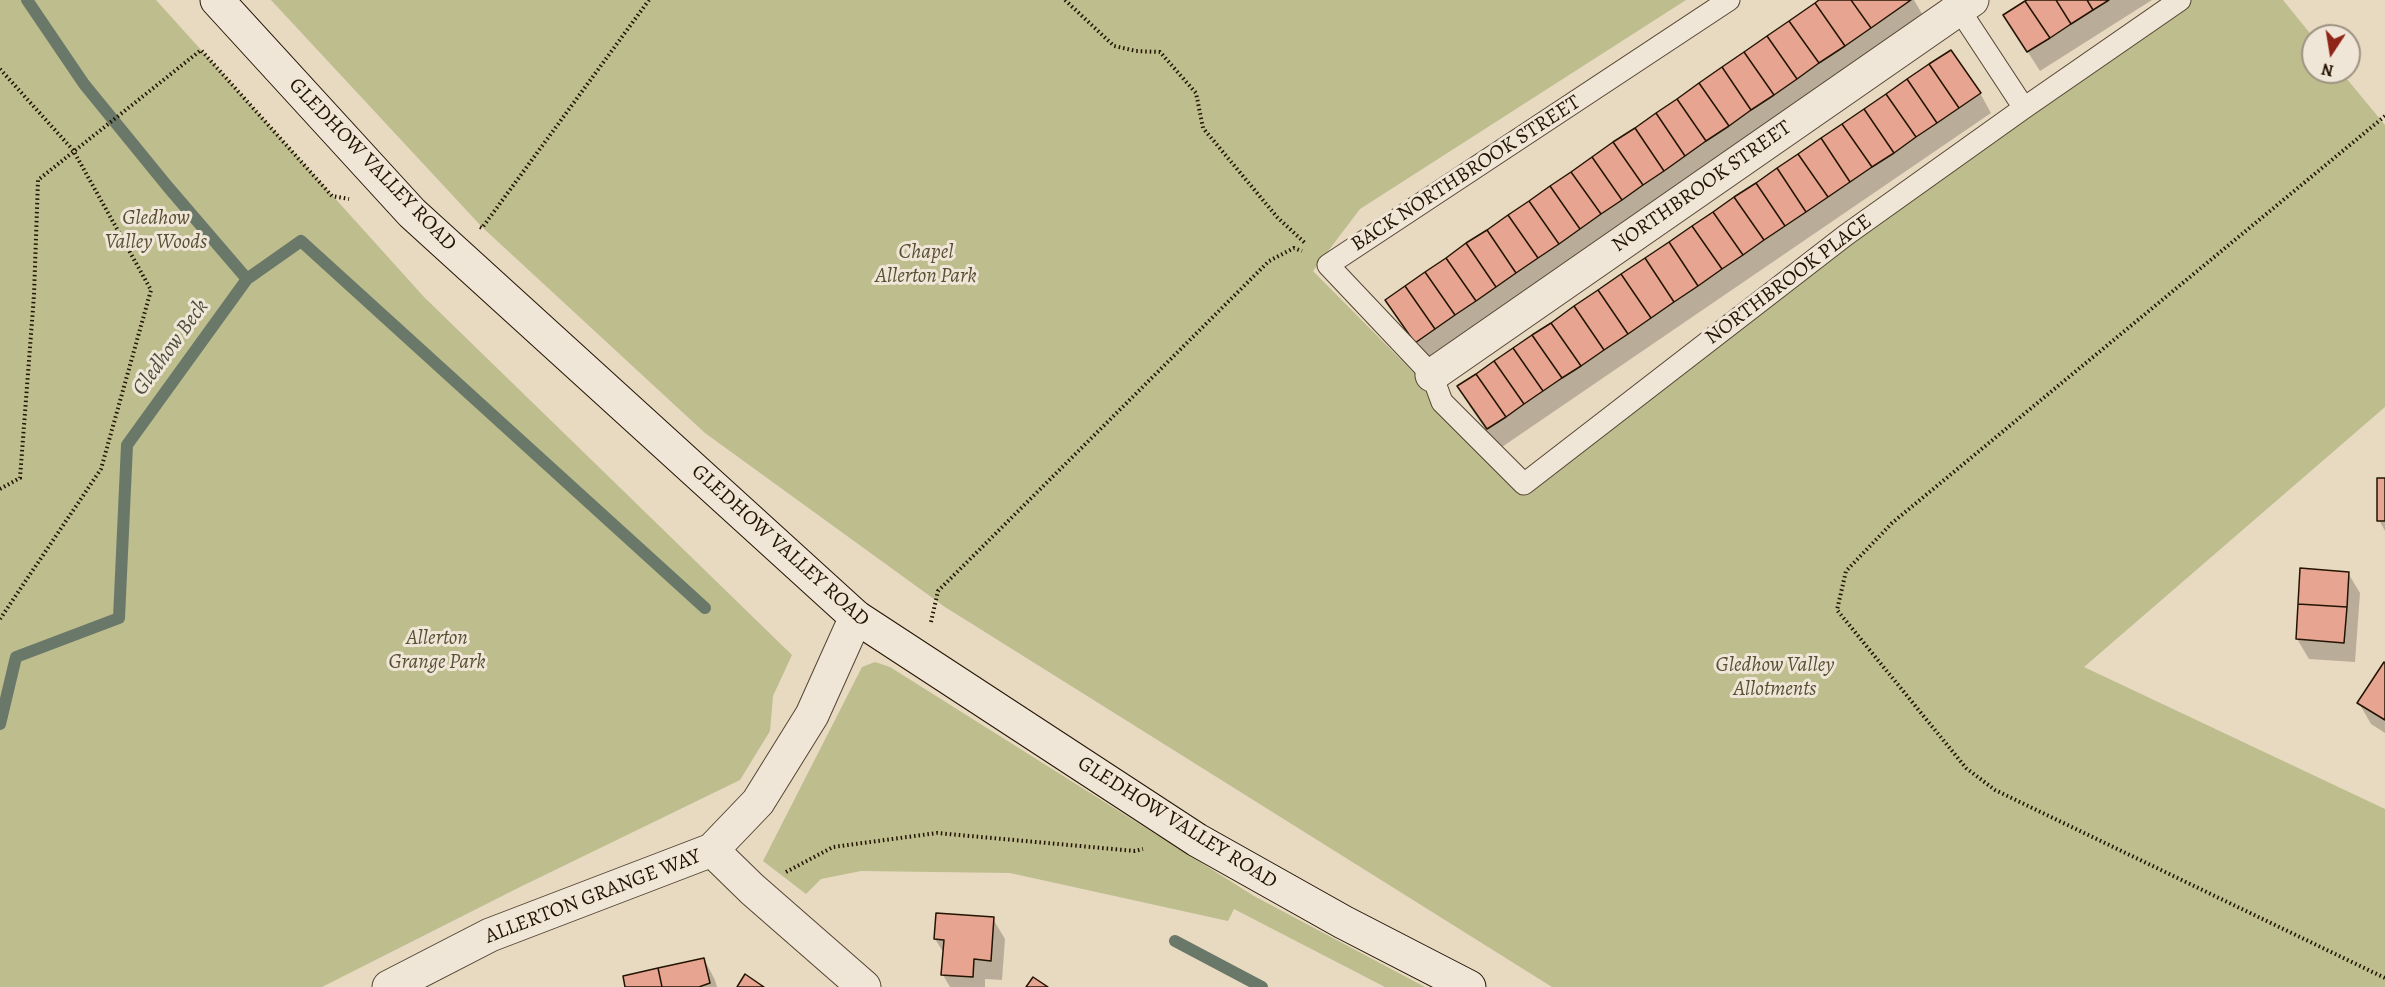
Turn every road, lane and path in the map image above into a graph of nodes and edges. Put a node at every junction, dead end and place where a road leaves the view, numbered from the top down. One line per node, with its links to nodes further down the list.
1 (217, 0): 16 (street, GLEDHOW VALLEY ROAD)
2 (649, 0): 12 (path)
3 (1065, 0): 13 (path)
4 (1730, 0): 13 (lane, BACK NORTHBROOK STREET)
5 (2180, 0): 8 (lane, NORTHBROOK PLACE)
6 (1961, 3): 8 (lane); 14 (street, NORTHBROOK STREET)
7 (0, 69): 10 (path)
8 (2024, 108): 14 (lane, NORTHBROOK PLACE)
9 (2385, 116): 22 (path)
10 (73, 150): 11 (path); 15 (path); 17 (path)
11 (332, 196)
12 (482, 228)
13 (1328, 265): 14 (lane, BACK NORTHBROOK STREET); 18 (path)
14 (1432, 375)
15 (0, 489)
16 (856, 617): 18 (street, GLEDHOW VALLEY ROAD); 20 (street, ALLERTON GRANGE WAY)
17 (0, 619)
18 (922, 661): 19 (street, GLEDHOW VALLEY ROAD)
19 (1197, 840): 21 (path); 25 (street, GLEDHOW VALLEY ROAD)
20 (712, 850): 21 (street); 23 (street, ALLERTON GRANGE WAY)
21 (752, 889): 24 (street)
22 (2385, 978)
23 (388, 987)
24 (864, 987)
25 (1469, 987)

